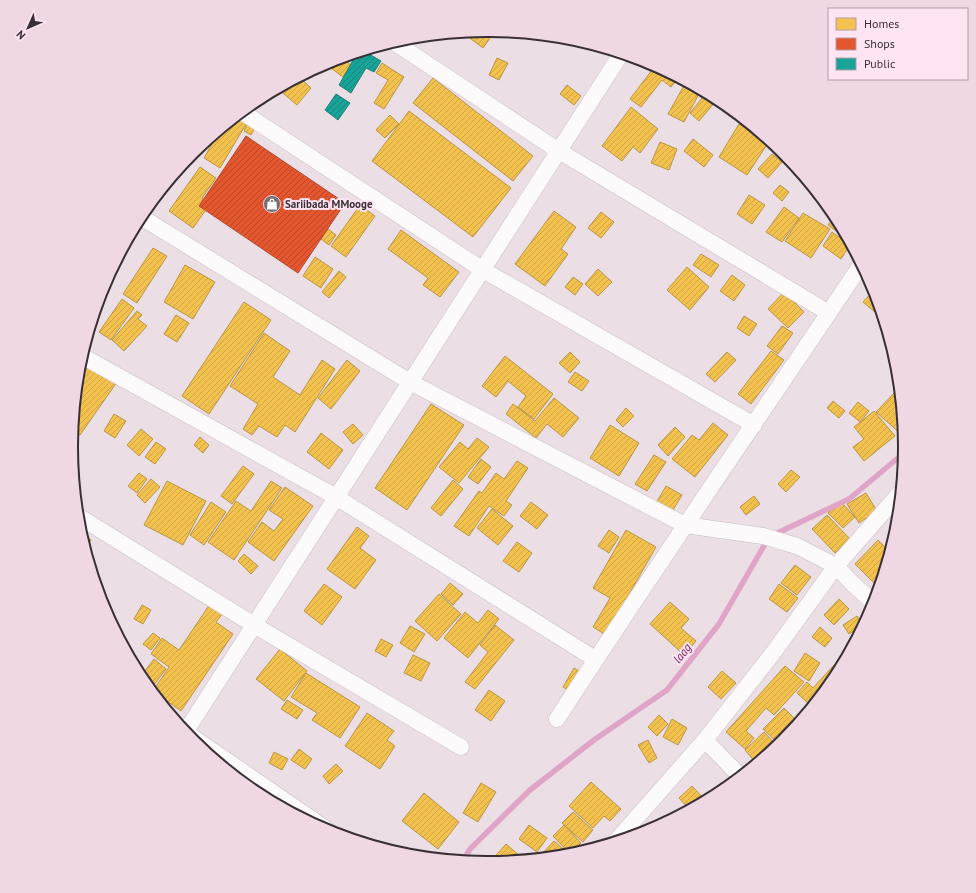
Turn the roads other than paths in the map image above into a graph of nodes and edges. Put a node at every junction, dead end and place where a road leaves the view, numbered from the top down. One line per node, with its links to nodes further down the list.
1 (401, 47): 4 (street)
2 (619, 59): 4 (street)
3 (247, 116): 6 (street)
4 (559, 151): 6 (street); 8 (street)
5 (147, 220): 10 (street)
6 (483, 270): 10 (street); 11 (street)
7 (857, 270): 8 (street)
8 (829, 313): 11 (street)
9 (88, 359): 12 (street)
10 (410, 382): 12 (street); 15 (street)
11 (754, 425): 15 (street)
12 (336, 497): 18 (street); 19 (street)
13 (894, 500): 16 (street)
14 (85, 520): 18 (street)
15 (685, 525): 16 (street); 19 (street)
16 (836, 566): 17 (street); 22 (street)
17 (868, 598)
18 (254, 625): 21 (street); 23 (street)
19 (596, 659): 20 (street)
20 (557, 719)
21 (189, 727)
22 (705, 740): 25 (street); 27 (street)
23 (462, 747)
24 (223, 758): 26 (street)
25 (736, 772)
26 (294, 807)
27 (623, 833)

